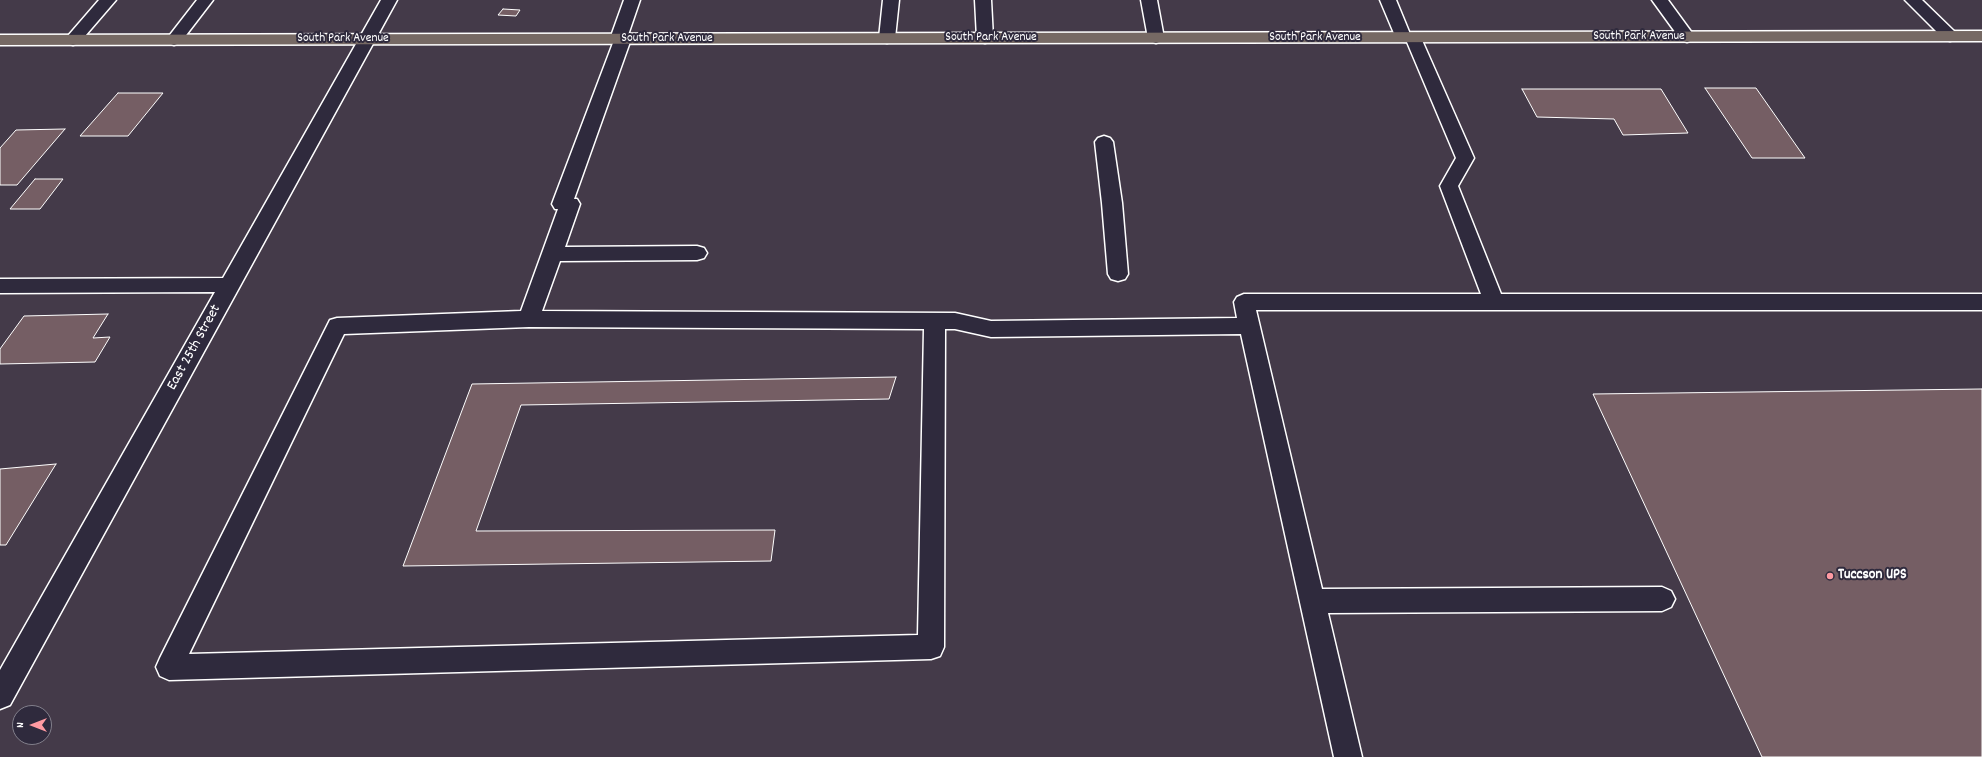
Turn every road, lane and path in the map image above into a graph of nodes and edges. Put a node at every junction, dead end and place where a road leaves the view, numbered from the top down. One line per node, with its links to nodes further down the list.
1 (108, 0): 21 (street)
2 (205, 0): 22 (street)
3 (390, 0): 18 (street, East 25th Street)
4 (632, 0): 19 (street)
5 (891, 0): 14 (street)
6 (983, 0): 15 (street)
7 (1149, 0): 16 (street)
8 (1388, 0): 17 (street)
9 (1660, 0): 13 (street)
10 (1913, 0): 11 (street)
11 (1950, 36): 12 (main road, South Park Avenue); 13 (main road, South Park Avenue)
12 (1982, 36)
13 (1687, 37): 17 (main road, South Park Avenue)
14 (887, 38): 15 (main road, South Park Avenue); 19 (main road, South Park Avenue)
15 (985, 38): 16 (main road, South Park Avenue)
16 (1156, 38): 17 (main road, South Park Avenue)
17 (1408, 38): 29 (street)
18 (366, 39): 19 (main road, South Park Avenue); 22 (main road, South Park Avenue); 27 (street, East 25th Street)
19 (620, 39): 25 (street)
20 (0, 40): 21 (main road, South Park Avenue)
21 (73, 40): 22 (main road, South Park Avenue)
22 (174, 40)
23 (1104, 142): 26 (street)
24 (697, 253): 25 (street)
25 (552, 254): 31 (street)
26 (1118, 274)
27 (230, 285): 28 (street); 36 (street, East 25th Street)
28 (0, 286)
29 (1494, 302): 30 (street); 33 (street)
30 (1982, 302)
31 (530, 319): 32 (street); 32 (street)
32 (935, 321): 33 (street)
33 (1249, 326): 35 (street)
34 (1662, 599): 35 (street)
35 (1312, 601): 38 (street)
36 (7, 674): 37 (street, East 25th Street)
37 (0, 696)
38 (1348, 757)

